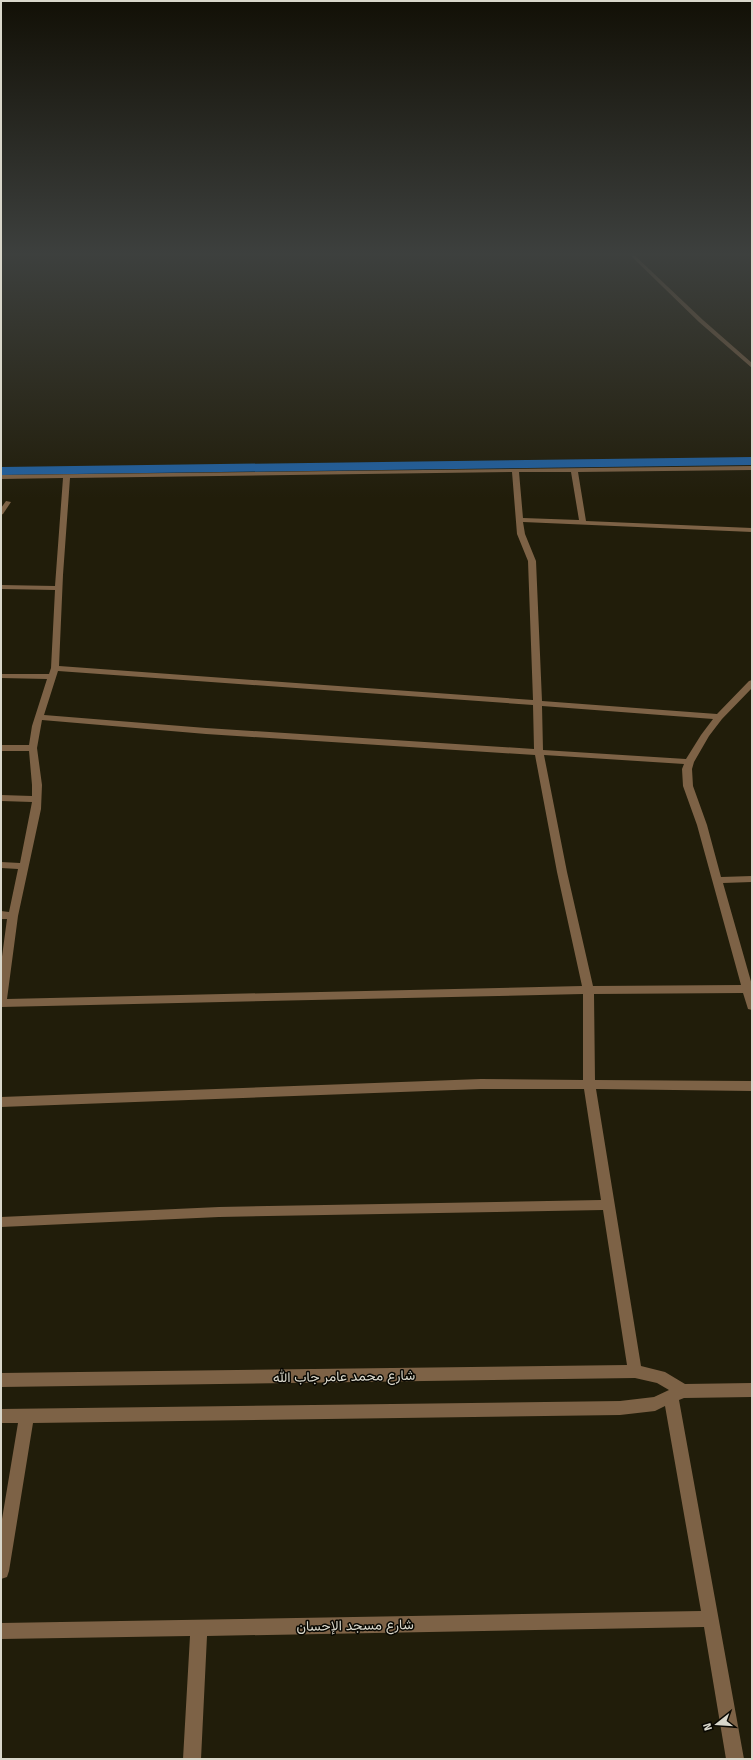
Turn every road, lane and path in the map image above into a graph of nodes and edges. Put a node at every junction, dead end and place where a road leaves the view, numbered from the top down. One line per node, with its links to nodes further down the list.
1 (716, 334): 2 (street)
2 (752, 366)
3 (752, 468): 5 (street)
4 (515, 470): 5 (street); 6 (street); 10 (street)
5 (574, 470): 11 (street)
6 (67, 476): 7 (street); 14 (street)
7 (1, 477)
8 (8, 502): 9 (street)
9 (1, 513)
10 (520, 520): 11 (street); 19 (street)
11 (583, 522): 12 (street)
12 (752, 530)
13 (1, 587): 14 (street)
14 (58, 588): 15 (street)
15 (55, 668): 17 (street); 19 (street)
16 (1, 676): 17 (street)
17 (51, 678): 20 (street)
18 (752, 683): 21 (street)
19 (538, 703): 21 (street); 24 (street)
20 (38, 717): 23 (street); 24 (street)
21 (719, 717): 25 (street)
22 (1, 748): 23 (street)
23 (33, 748): 27 (street)
24 (539, 752): 25 (street); 35 (street)
25 (689, 762): 31 (street)
26 (1, 798): 27 (street)
27 (36, 799): 29 (street)
28 (1, 866): 29 (street)
29 (24, 866): 33 (street)
30 (752, 879): 31 (street)
31 (718, 880): 34 (street)
32 (1, 915): 33 (street)
33 (13, 916): 36 (street)
34 (750, 989): 35 (street); 37 (street)
35 (588, 990): 36 (street); 38 (street)
36 (1, 1003)
37 (752, 1006)
38 (589, 1084): 39 (street); 40 (street); 41 (street)
39 (752, 1086)
40 (1, 1102)
41 (608, 1206): 42 (street); 43 (street)
42 (1, 1222)
43 (635, 1371): 44 (street, شارع محمد عامر جاب الله); 46 (street, شارع محمد عامر جاب الله)
44 (1, 1380)
45 (752, 1390): 46 (street)
46 (677, 1394): 48 (street); 50 (street)
47 (1, 1416): 48 (street)
48 (27, 1416): 49 (street)
49 (1, 1571)
50 (709, 1619): 51 (street, شارع مسجد الإحسان); 54 (street)
51 (199, 1628): 52 (street, شارع مسجد الإحسان); 53 (street)
52 (1, 1631)
53 (192, 1759)
54 (735, 1759)

